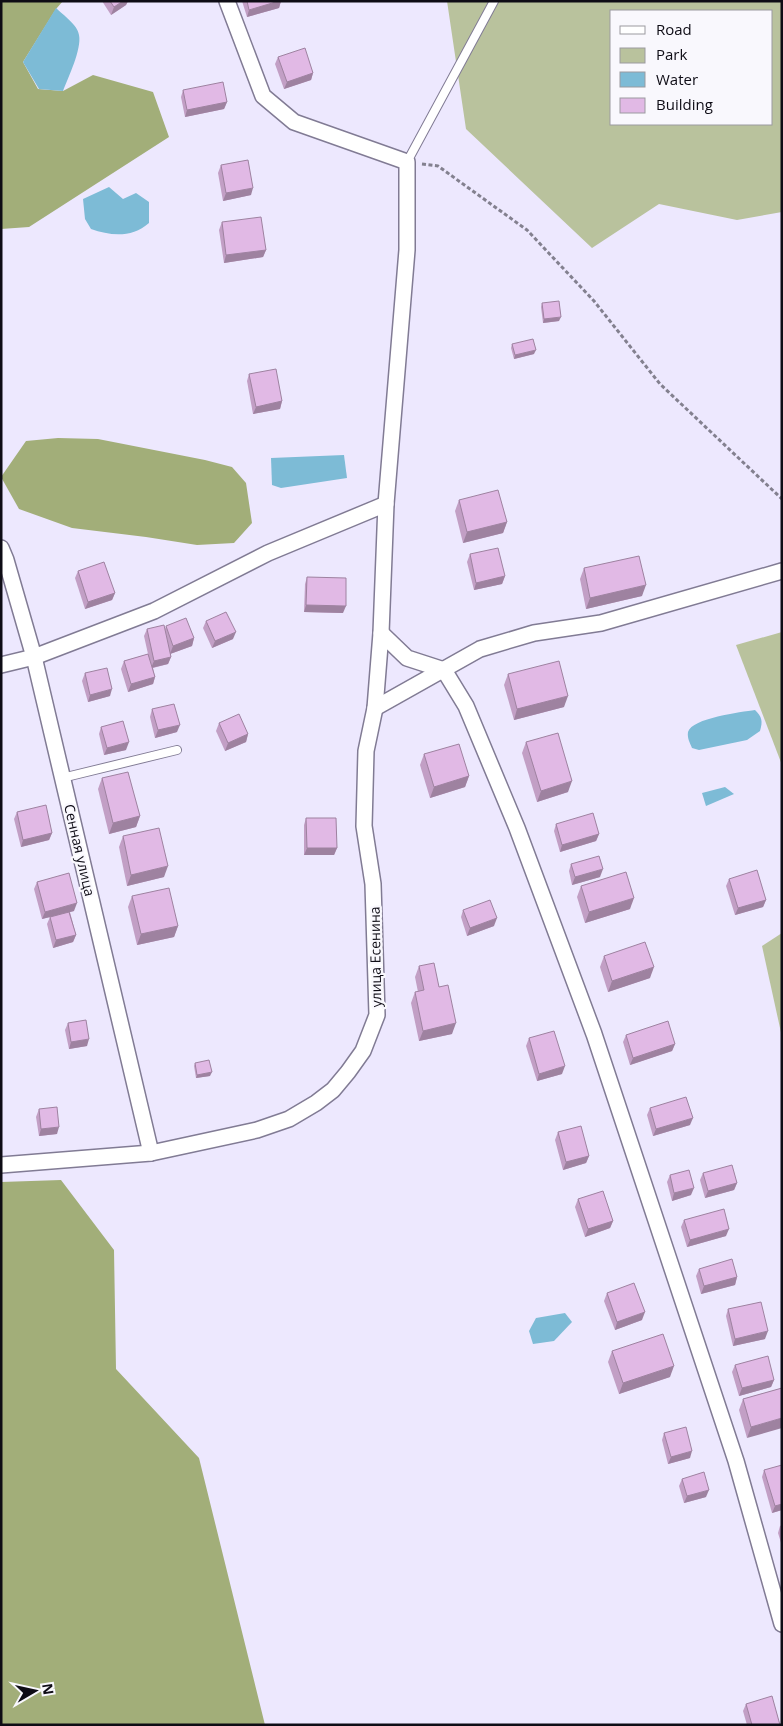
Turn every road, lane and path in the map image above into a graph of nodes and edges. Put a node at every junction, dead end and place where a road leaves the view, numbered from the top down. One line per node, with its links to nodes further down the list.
1 (228, 1): 3 (street)
2 (494, 1): 3 (lane)
3 (407, 162): 4 (path); 5 (street, улица Есенина)
4 (782, 499)
5 (386, 504): 8 (street, улица Есенина); 9 (street)
6 (1, 548): 9 (street, Сенная улица)
7 (782, 571): 11 (street)
8 (381, 633): 11 (street); 12 (street, улица Есенина)
9 (34, 656): 10 (street); 14 (street, Сенная улица)
10 (1, 665)
11 (444, 670): 12 (street); 17 (street)
12 (375, 708): 15 (street, улица Есенина)
13 (177, 750): 14 (lane)
14 (62, 778): 15 (street, Сенная улица)
15 (152, 1153): 16 (street, улица Есенина)
16 (1, 1165)
17 (782, 1624)

